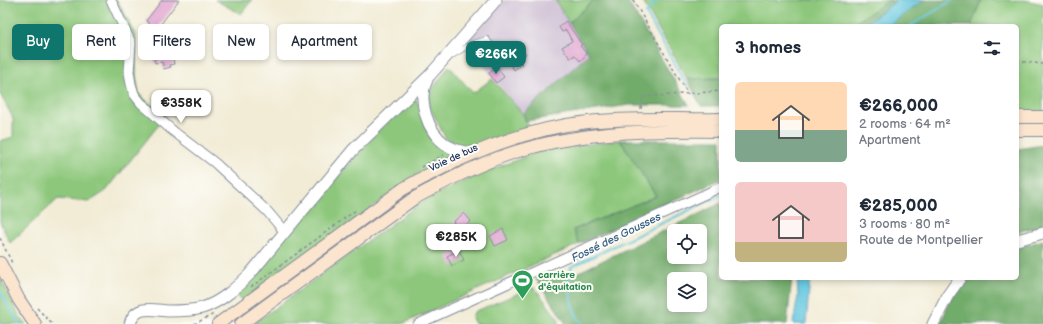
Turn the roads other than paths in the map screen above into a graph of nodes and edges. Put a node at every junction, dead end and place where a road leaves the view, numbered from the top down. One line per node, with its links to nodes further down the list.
1 (111, 0): 18 (street)
2 (496, 0): 4 (street)
3 (493, 48): 4 (lane)
4 (443, 60): 5 (street)
5 (430, 75): 6 (street); 7 (street)
6 (423, 92): 7 (street); 16 (street)
7 (409, 95): 18 (street)
8 (1019, 117): 9 (main road)
9 (1043, 118): 12 (lane)
10 (719, 120): 16 (main road)
11 (719, 120): 23 (lane, Voie de bus)
12 (1019, 120)
13 (1019, 130): 14 (main road)
14 (1043, 130)
15 (719, 131): 30 (main road)
16 (473, 153): 29 (main road)
17 (719, 188): 31 (street)
18 (284, 231): 28 (street)
19 (1043, 233): 20 (street)
20 (1019, 239)
21 (0, 263): 24 (main road)
22 (959, 280): 32 (street)
23 (254, 306)
24 (31, 309): 26 (main road); 27 (main road)
25 (249, 312): 30 (lane)
26 (35, 324)
27 (40, 324)
28 (130, 324)
29 (218, 324)
30 (241, 324)
31 (420, 324)
32 (934, 324)

